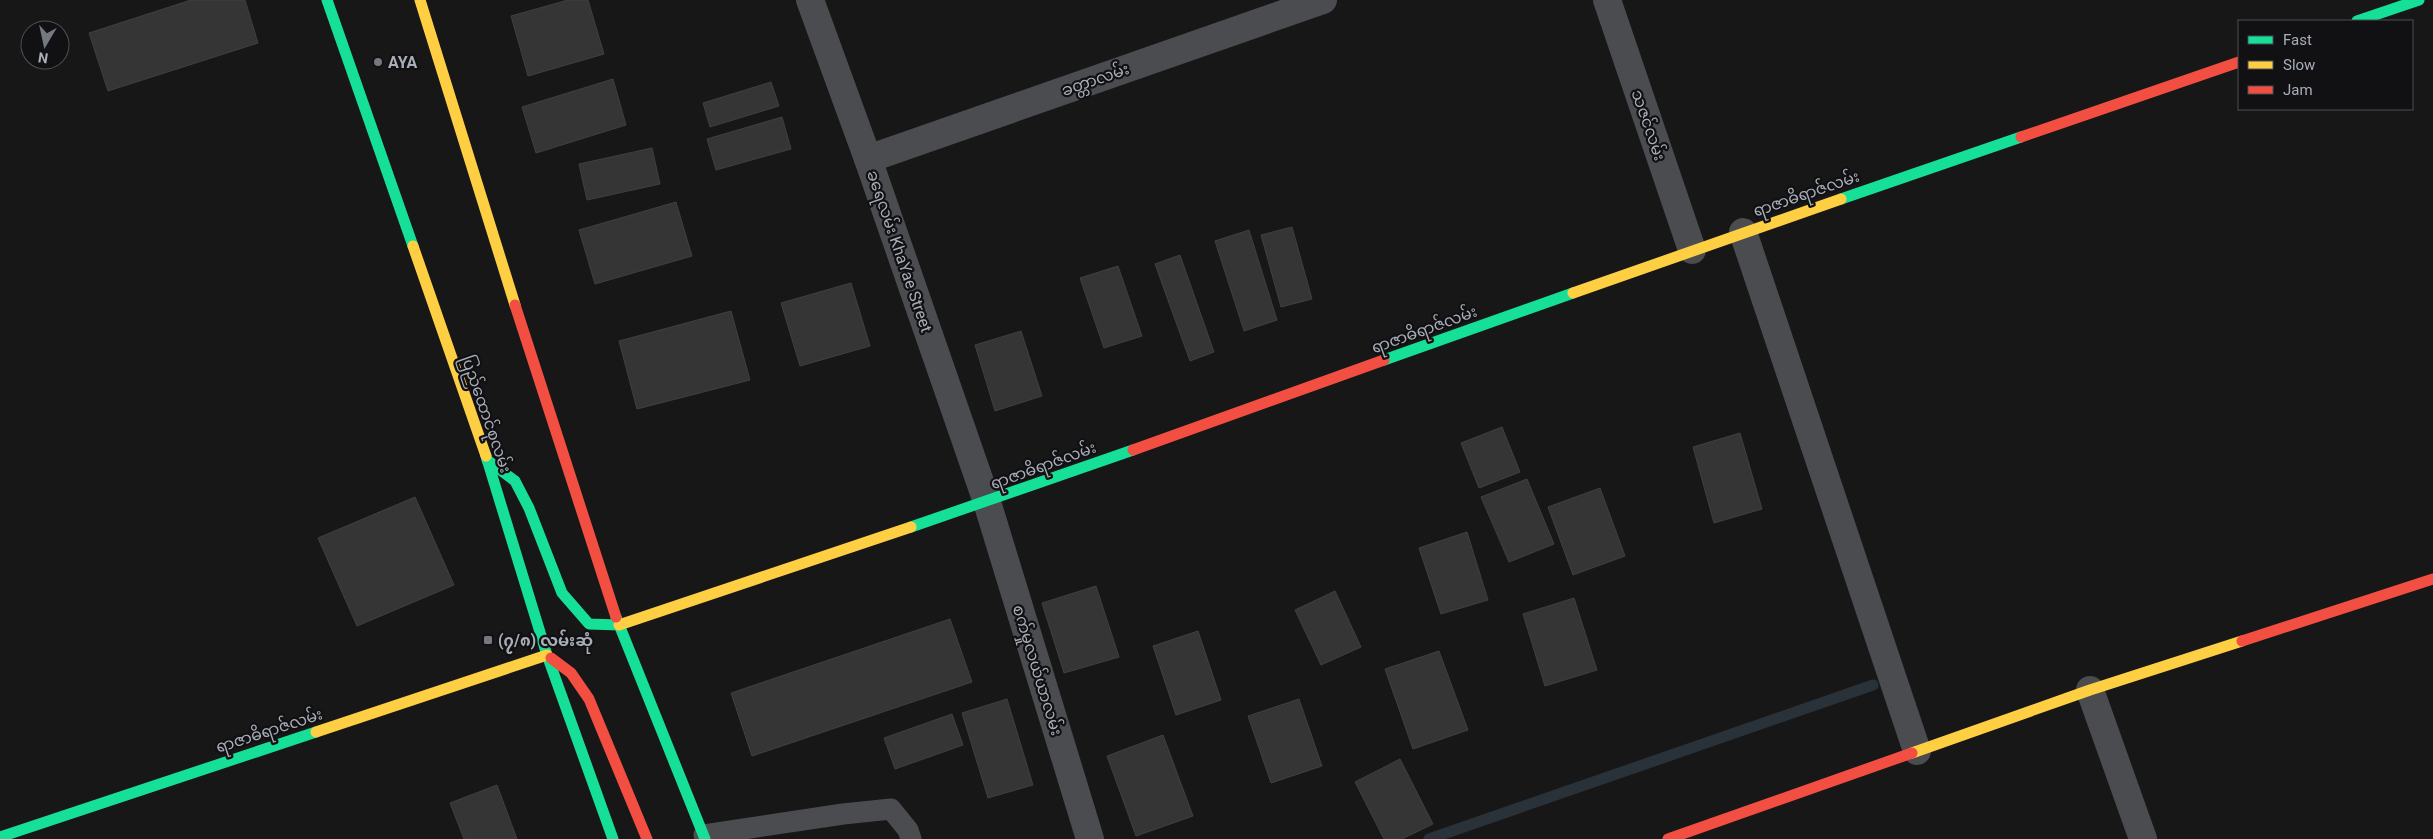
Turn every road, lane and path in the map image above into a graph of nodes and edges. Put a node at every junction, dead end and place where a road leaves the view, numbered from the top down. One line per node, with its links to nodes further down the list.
1 (326, 0): 12 (street, ပြည်ထောင်စုလမ်း)
2 (420, 0): 15 (street)
3 (810, 0): 9 (street, ခရေလမ်း KhaYae Street)
4 (1323, 0): 9 (street, ခတ္တာလမ်း)
5 (1607, 0): 11 (street, သဇင်လမ်း)
6 (2419, 0): 7 (street)
7 (2360, 20)
8 (2238, 62): 10 (street, ရာဇာဓိရာဇ်လမ်း)
9 (868, 159): 13 (street, ခရေလမ်း KhaYae Street)
10 (1743, 232): 11 (street, ရာဇာဓိရာဇ်လမ်း); 18 (street)
11 (1692, 250): 13 (street, ရာဇာဓိရာဇ်လမ်း)
12 (486, 460): 15 (street, ရာဇာဓိရာဇ်လမ်း); 16 (street, ပြည်ထောင်စုလမ်း)
13 (987, 502): 15 (street, ရာဇာဓိရာဇ်လမ်း); 24 (street, စက်မှုလယ်ယာလမ်း)
14 (2432, 581): 17 (street)
15 (619, 624): 20 (street)
16 (547, 655): 19 (street, ရာဇာဓိရာဇ်လမ်း); 21 (street, ပြည်ထောင်စုလမ်း); 22 (street)
17 (2090, 690): 18 (street); 26 (street)
18 (1917, 751): 25 (street)
19 (0, 837)
20 (704, 837): 23 (lane)
21 (613, 839)
22 (647, 839)
23 (911, 839)
24 (1090, 839)
25 (1668, 839)
26 (2143, 839)

